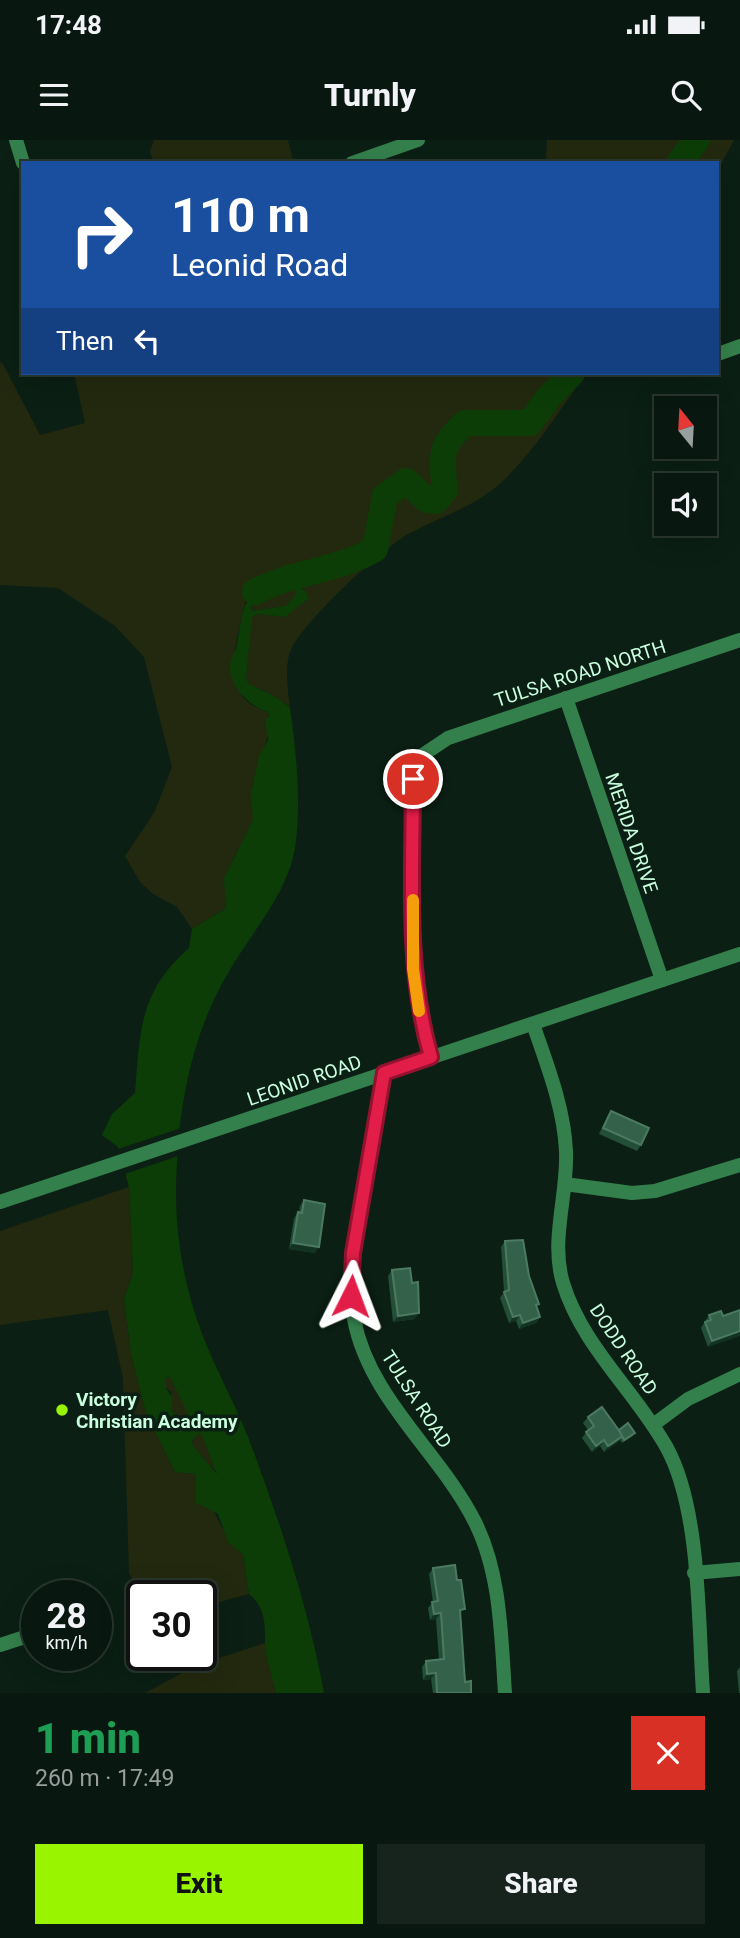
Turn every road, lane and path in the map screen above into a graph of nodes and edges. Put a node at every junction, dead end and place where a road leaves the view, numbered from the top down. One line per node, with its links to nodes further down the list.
1 (16, 140): 3 (street)
2 (418, 140): 4 (street)
3 (22, 161)
4 (358, 161)
5 (740, 346): 6 (street)
6 (719, 354)
7 (739, 642): 8 (street, TULSA ROAD NORTH)
8 (566, 698): 10 (street, MERIDA DRIVE); 12 (street, TULSA ROAD NORTH)
9 (740, 954): 10 (street, LEONID ROAD)
10 (662, 980): 11 (street, LEONID ROAD)
11 (533, 1024): 12 (street, LEONID ROAD); 15 (street, DODD ROAD)
12 (431, 1057): 13 (street, LEONID ROAD)
13 (384, 1073): 16 (street, LEONID ROAD); 23 (street, TULSA ROAD)
14 (740, 1165): 15 (street)
15 (565, 1184): 18 (street, DODD ROAD)
16 (0, 1202)
17 (740, 1374): 18 (street)
18 (653, 1425): 20 (street, DODD ROAD)
19 (740, 1569): 20 (street)
20 (694, 1573): 24 (street, DODD ROAD)
21 (21, 1638): 22 (street)
22 (0, 1645)
23 (505, 1693)
24 (703, 1693)

